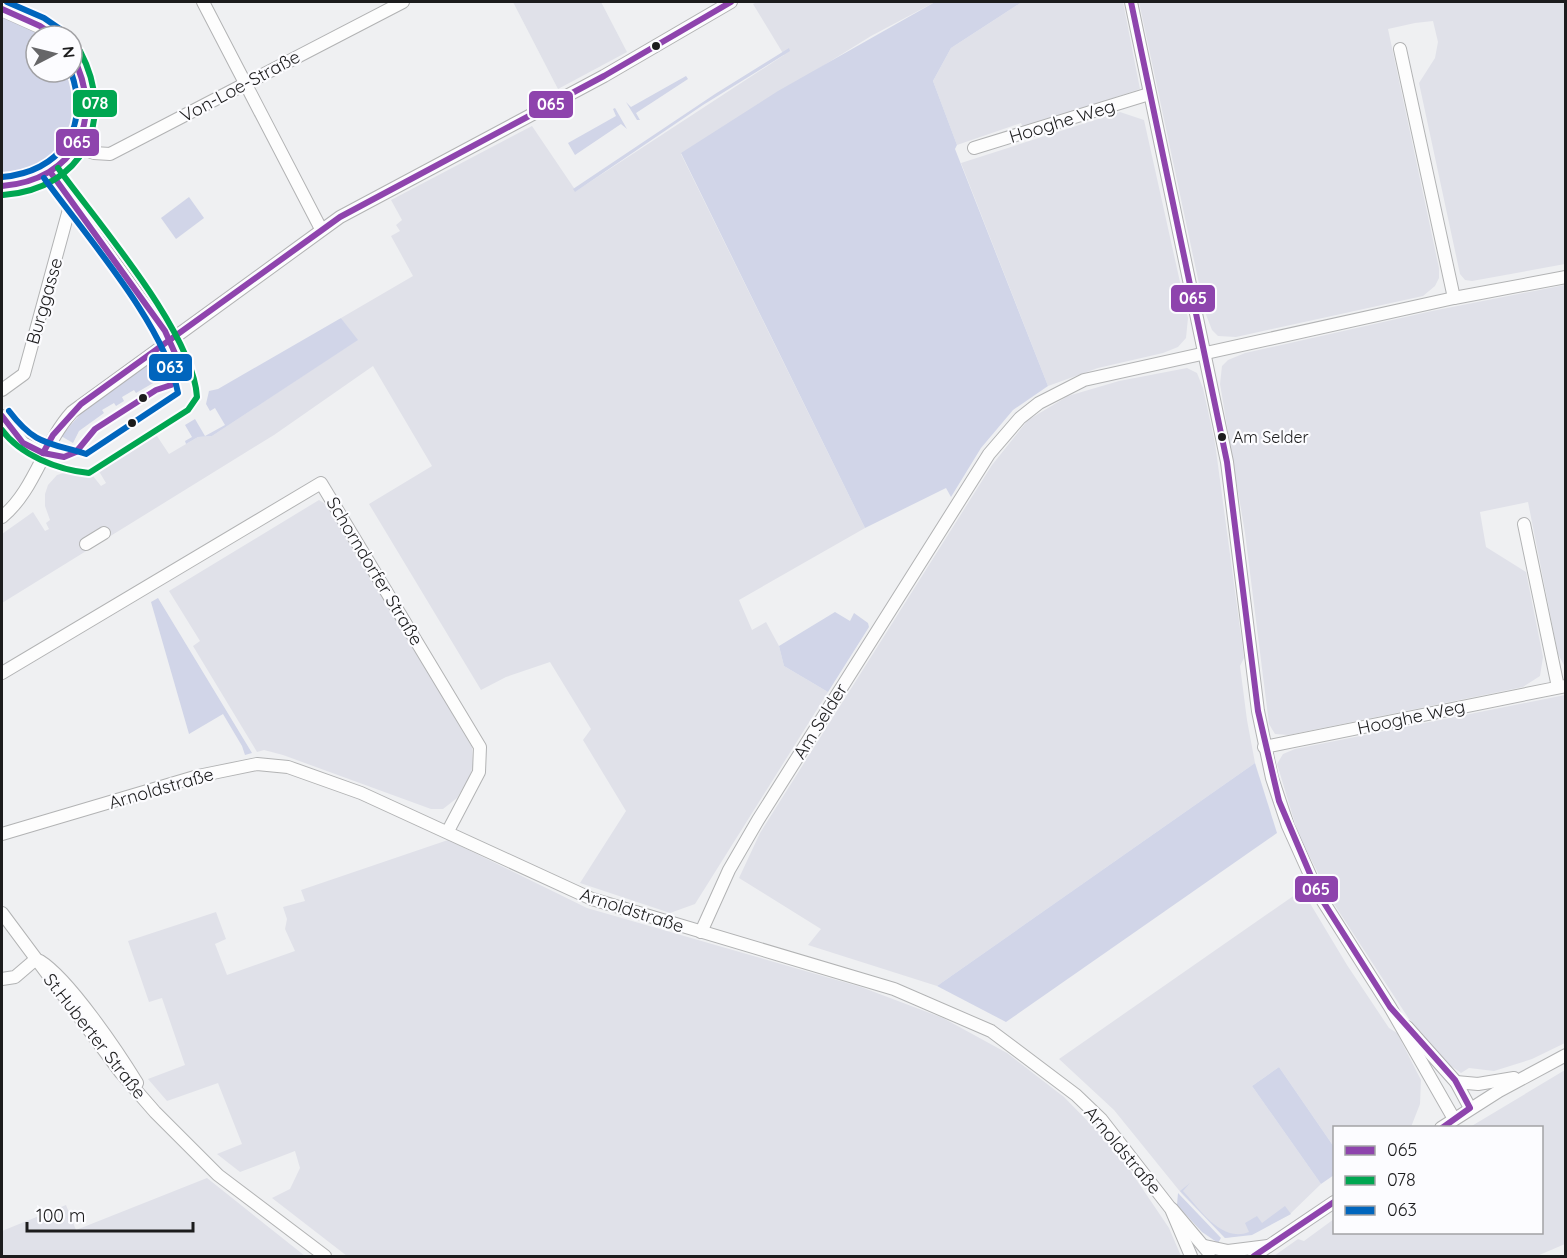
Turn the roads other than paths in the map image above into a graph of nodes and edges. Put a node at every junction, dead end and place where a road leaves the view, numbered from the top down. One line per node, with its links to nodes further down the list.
1 (203, 2): 8 (street)
2 (403, 2): 8 (street, Von-Loe-Straße)
3 (731, 2): 16 (street)
4 (1131, 2): 10 (street)
5 (2, 9): 6 (main road)
6 (36, 24)
7 (1400, 49): 18 (street)
8 (245, 83): 11 (street, Von-Loe-Straße); 16 (street)
9 (84, 84): 11 (main road)
10 (1149, 94): 12 (street, Hooghe Weg); 20 (street)
11 (75, 146): 13 (main road)
12 (974, 148)
13 (51, 173): 14 (main road); 15 (street)
14 (2, 186)
15 (71, 202): 19 (street); 21 (street, Burggasse)
16 (321, 229): 19 (street)
17 (1566, 277): 18 (street, Am Selder)
18 (1454, 298): 20 (street, Am Selder)
19 (169, 339): 23 (street)
20 (1205, 353): 30 (street); 34 (street, Am Selder)
21 (2, 390)
22 (2, 416): 23 (street)
23 (43, 453): 24 (street)
24 (2, 517)
25 (1524, 524): 29 (street, Hooghe Weg)
26 (104, 533): 27 (street)
27 (86, 544)
28 (2, 673): 31 (street, Schorndorfer Straße)
29 (1562, 686): 30 (street, Hooghe Weg)
30 (1264, 747): 37 (street)
31 (448, 831): 32 (street, Arnoldstraße); 34 (street, Arnoldstraße)
32 (2, 834)
33 (2, 913): 35 (street, St.Huberter Straße)
34 (701, 932): 45 (street, Arnoldstraße)
35 (36, 959): 36 (street); 48 (street, St.Huberter Straße)
36 (2, 979)
37 (1390, 1007): 40 (street); 42 (street)
38 (1566, 1055): 39 (street)
39 (1525, 1076): 40 (street); 41 (street)
40 (1456, 1082): 41 (street)
41 (1470, 1108): 42 (street)
42 (1454, 1119): 43 (street)
43 (1444, 1126)
44 (1333, 1203): 46 (street)
45 (1171, 1209): 47 (street, Arnoldstraße); 49 (street, Arnoldstraße)
46 (1269, 1245): 47 (street); 50 (street)
47 (1208, 1251)
48 (325, 1257)
49 (1191, 1257)
50 (1254, 1257)

